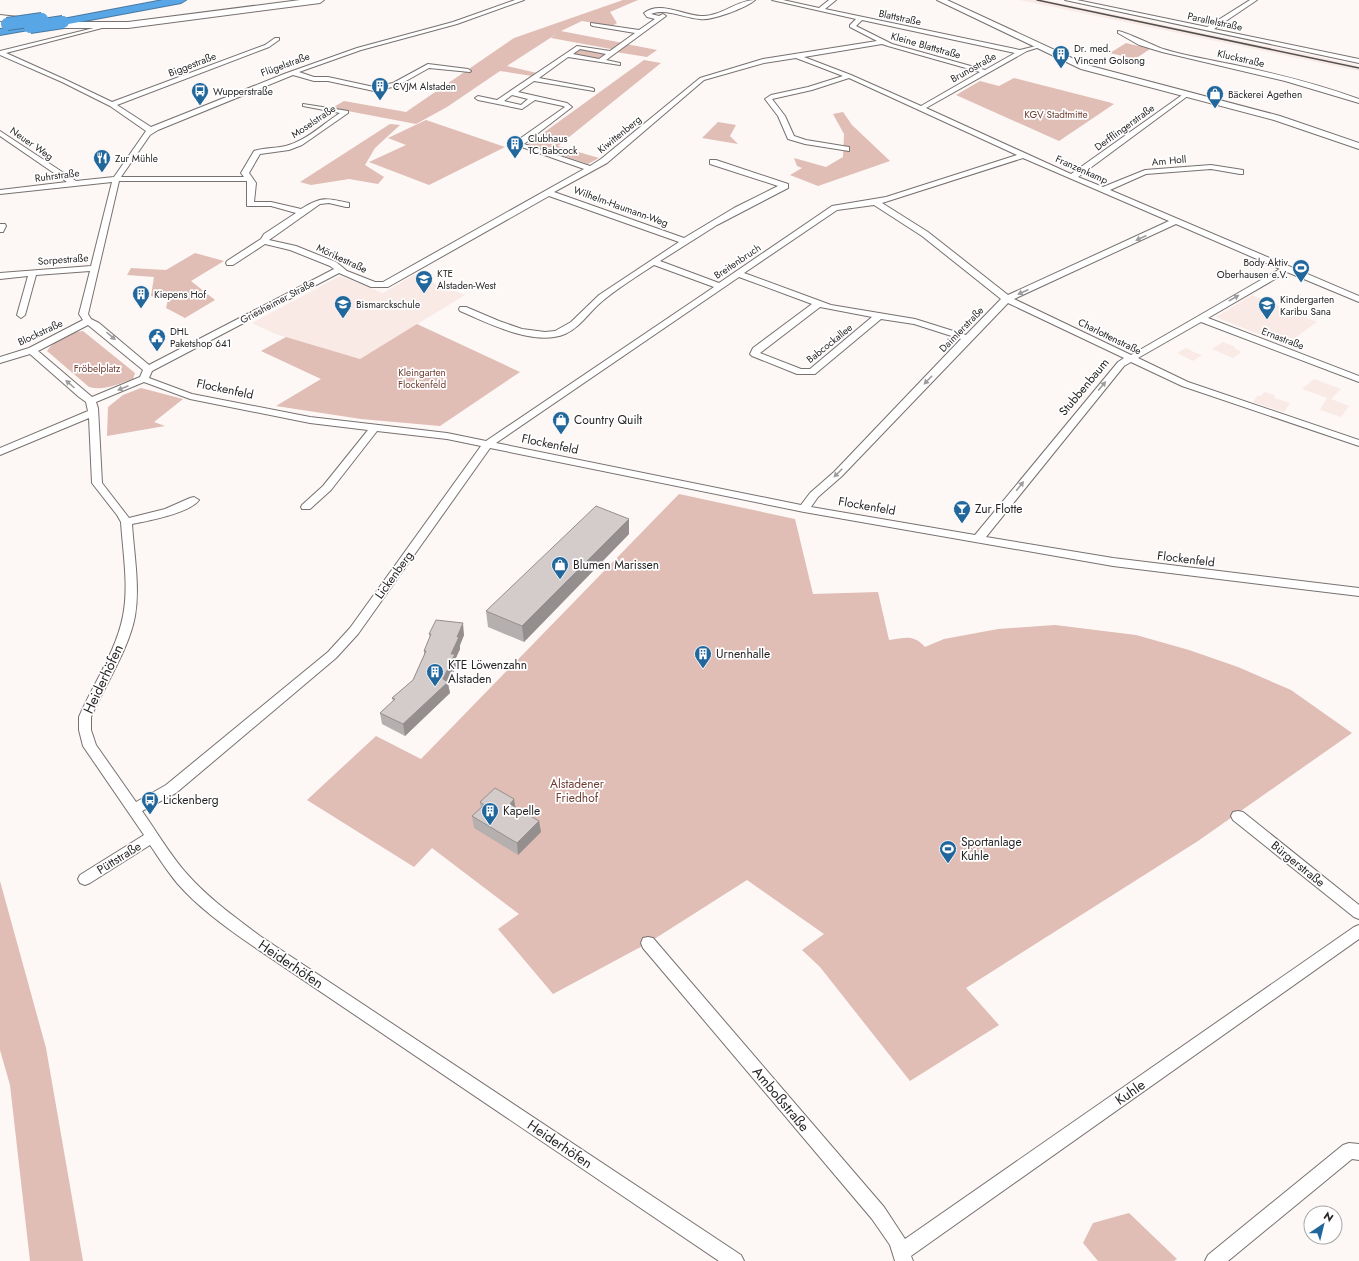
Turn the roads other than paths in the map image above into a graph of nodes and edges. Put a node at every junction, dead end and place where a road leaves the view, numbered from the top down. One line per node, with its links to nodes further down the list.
1 (150, 0): 16 (highway, bridge)
2 (181, 0): 16 (highway, bridge)
3 (320, 0): 17 (main road)
4 (521, 0): 34 (street, Flügelstraße)
5 (752, 0): 12 (street)
6 (775, 0): 11 (street, Blattstraße)
7 (833, 0): 11 (street)
8 (941, 0): 23 (street)
9 (1068, 0): 18 (street, Parallelstraße)
10 (1254, 0): 18 (street)
11 (821, 9): 14 (street, Blattstraße)
12 (669, 12): 13 (street); 13 (street)
13 (659, 18): 19 (street)
14 (860, 19): 22 (street, Kleine Blattstraße); 24 (street, Blattstraße)
15 (593, 24): 19 (street)
16 (2, 25): 17 (main road)
17 (100, 27): 25 (street)
18 (1209, 30): 29 (street, Parallelstraße)
19 (640, 32): 26 (street)
20 (1120, 32): 42 (street, Kluckstraße)
21 (277, 38): 44 (street, Biggestraße)
22 (881, 42): 28 (street, Kiwittenberg); 33 (street, Kleine Blattstraße)
23 (1038, 46): 24 (street, Brunostraße); 39 (street)
24 (1022, 52): 33 (street, Brunostraße)
25 (0, 53): 44 (street)
26 (611, 53): 27 (street); 30 (street)
27 (567, 55): 30 (street); 36 (street)
28 (797, 56): 35 (street, Franzenkamp); 53 (street, Kiwittenberg)
29 (1359, 60)
30 (600, 61): 31 (street)
31 (618, 64)
32 (468, 72): 34 (street)
33 (986, 72): 46 (street, Brunostraße)
34 (294, 73): 47 (street, Flügelstraße)
35 (849, 76): 46 (street, Franzenkamp); 50 (street)
36 (533, 79): 37 (street); 38 (street)
37 (592, 90)
38 (511, 93): 41 (street); 43 (street)
39 (1187, 94): 49 (street); 55 (street, Derfflingerstraße)
40 (478, 98): 43 (street)
41 (534, 98): 43 (street); 53 (street)
42 (1359, 101)
43 (498, 102)
44 (112, 105): 47 (street)
45 (305, 105): 57 (street, Moselstraße)
46 (920, 109): 51 (street, Franzenkamp)
47 (150, 130): 56 (street)
48 (0, 133): 58 (street, Neuer Weg)
49 (1359, 146)
50 (846, 149)
51 (1024, 155): 55 (street, Franzenkamp); 62 (street, Breitenbruch)
52 (713, 162): 67 (street)
53 (591, 169): 61 (street, Kiwittenberg)
54 (1240, 172): 59 (street, Am Holl)
55 (1072, 177): 59 (street, Franzenkamp)
56 (116, 179): 57 (street); 58 (street, Ruhrstraße); 70 (street)
57 (248, 179): 64 (street, Moselstraße)
58 (73, 183): 60 (street, Ruhrstraße)
59 (1104, 190): 65 (street, Franzenkamp)
60 (0, 192)
61 (549, 193): 67 (street, Wilhelm-Haumann-Weg); 76 (street, Kiwittenberg)
62 (875, 202): 74 (street, Breitenbruch); 78 (street, Charlottenstraße)
63 (346, 204): 64 (street)
64 (302, 212): 66 (street)
65 (1176, 221): 71 (street, Franzenkamp); 78 (street, Daimlerstraße, one-way to 78)
66 (264, 241): 69 (street); 72 (street, Mörikestraße)
67 (685, 241): 68 (street)
68 (654, 262): 77 (street); 81 (street)
69 (230, 263)
70 (94, 268): 73 (street, Sorpestraße); 85 (street)
71 (1286, 269): 79 (street, Franzenkamp); 84 (street, Stubbenbaum, one-way to 71)
72 (338, 270): 76 (street, Mörikestraße); 90 (street, Griesheimer Straße)
73 (33, 272): 75 (street, Sorpestraße); 82 (street, Sorpestraße)
74 (738, 274): 77 (street, Breitenbruch); 80 (street, Babcockallee)
75 (0, 276)
76 (382, 286)
77 (720, 286): 96 (street, Breitenbruch)
78 (1007, 299): 86 (street, Daimlerstraße); 88 (street, Charlottenstraße)
79 (1359, 299)
80 (819, 303): 83 (street, Babcockallee); 83 (street, Babcockallee)
81 (463, 309)
82 (21, 315)
83 (879, 316): 86 (street, Babcockallee)
84 (1200, 318): 88 (street, Stubbenbaum); 92 (street, Ernastraße)
85 (88, 321): 87 (street, Blockstraße); 90 (street, one-way to 90)
86 (967, 338): 101 (street, Daimlerstraße, one-way to 101)
87 (32, 350): 89 (street, Blockstraße); 93 (street, one-way to 87)
88 (1129, 358): 97 (street, Charlottenstraße); 103 (street, Stubbenbaum, one-way to 88)
89 (0, 360)
90 (148, 369): 91 (street)
91 (144, 379): 93 (street, one-way to 93); 95 (street, Flockenfeld)
92 (1359, 379)
93 (91, 401): 94 (street, Heiderhöfen)
94 (93, 413): 98 (street); 102 (street, Heiderhöfen)
95 (374, 427): 96 (street, Flockenfeld); 100 (street)
96 (488, 444): 101 (street, Flockenfeld); 105 (street, Lickenberg)
97 (1359, 444)
98 (0, 452)
99 (194, 500): 102 (street)
100 (306, 507)
101 (804, 509): 103 (street, Flockenfeld)
102 (126, 522): 105 (street, Heiderhöfen)
103 (979, 539): 104 (street, Flockenfeld)
104 (1359, 592)
105 (133, 810): 107 (street, Heiderhöfen)
106 (1238, 816): 109 (street, Bürgerstraße)
107 (152, 837): 108 (street, Püttstraße); 114 (street, Heiderhöfen)
108 (85, 879)
109 (1359, 913)
110 (1359, 931): 113 (street, Kuhle)
111 (648, 943): 113 (street, Amboßstraße)
112 (1359, 1152): 115 (street)
113 (903, 1257)
114 (735, 1261)
115 (1214, 1261)

